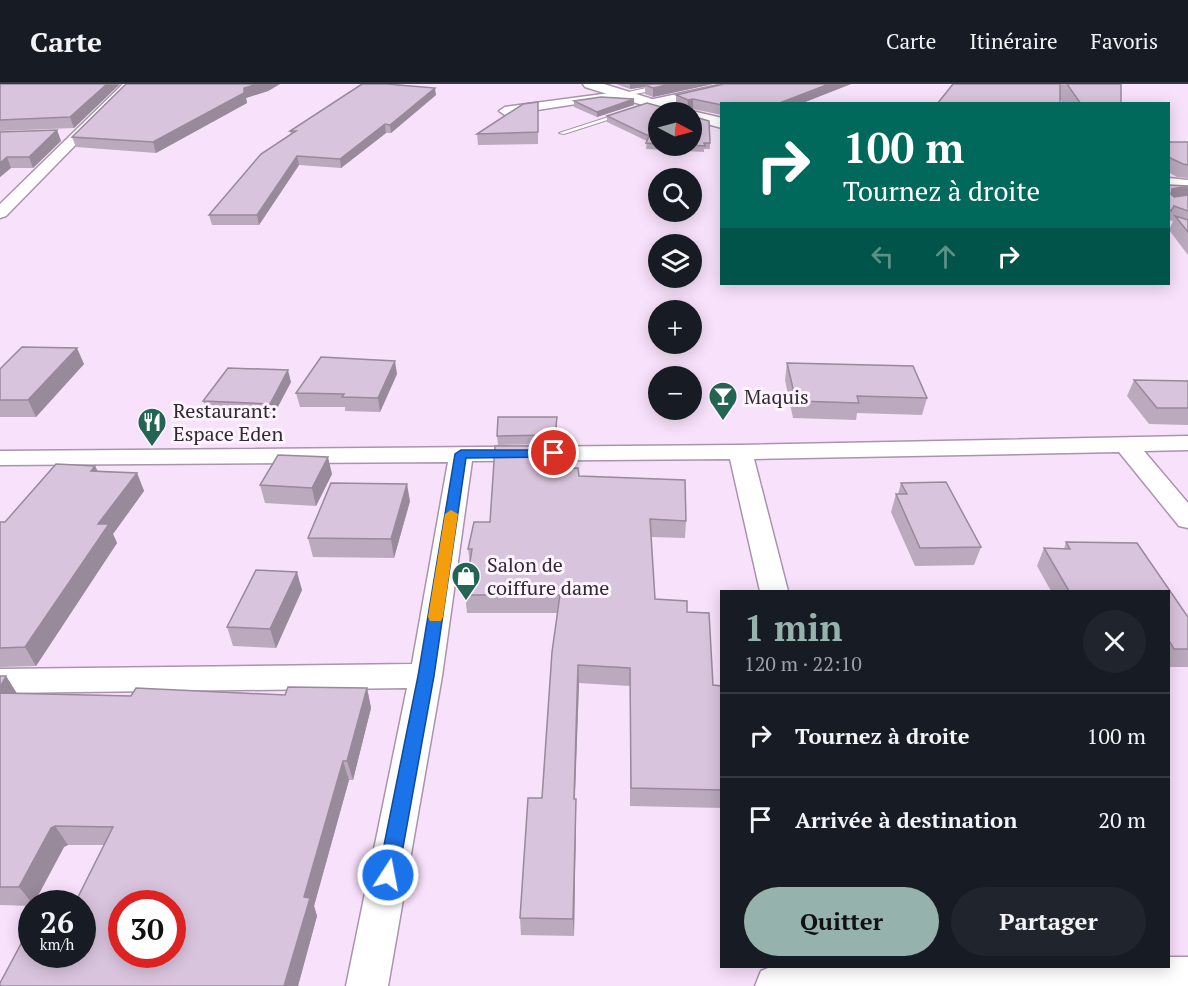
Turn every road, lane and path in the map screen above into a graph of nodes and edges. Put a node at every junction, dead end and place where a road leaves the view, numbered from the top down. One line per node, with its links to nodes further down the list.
1 (129, 84): 13 (street)
2 (590, 84): 5 (main road)
3 (667, 84): 5 (lane)
4 (740, 84): 6 (street)
5 (618, 94): 6 (main road); 8 (street)
6 (644, 106): 7 (main road)
7 (648, 107)
8 (505, 111)
9 (630, 111): 12 (lane)
10 (702, 118): 11 (main road)
11 (720, 123)
12 (562, 133)
13 (81, 134): 14 (street); 17 (street)
14 (58, 135)
15 (1170, 183): 16 (main road)
16 (1188, 184)
17 (2, 209)
18 (1188, 443): 19 (street)
19 (1125, 444): 20 (street); 23 (street)
20 (741, 452): 21 (street); 24 (street)
21 (461, 454): 22 (street); 25 (street)
22 (0, 458)
23 (1188, 520)
24 (774, 590)
25 (426, 676): 26 (street); 29 (street)
26 (0, 681)
27 (1188, 978): 28 (street)
28 (868, 979): 30 (street)
29 (367, 986)
30 (776, 986)

